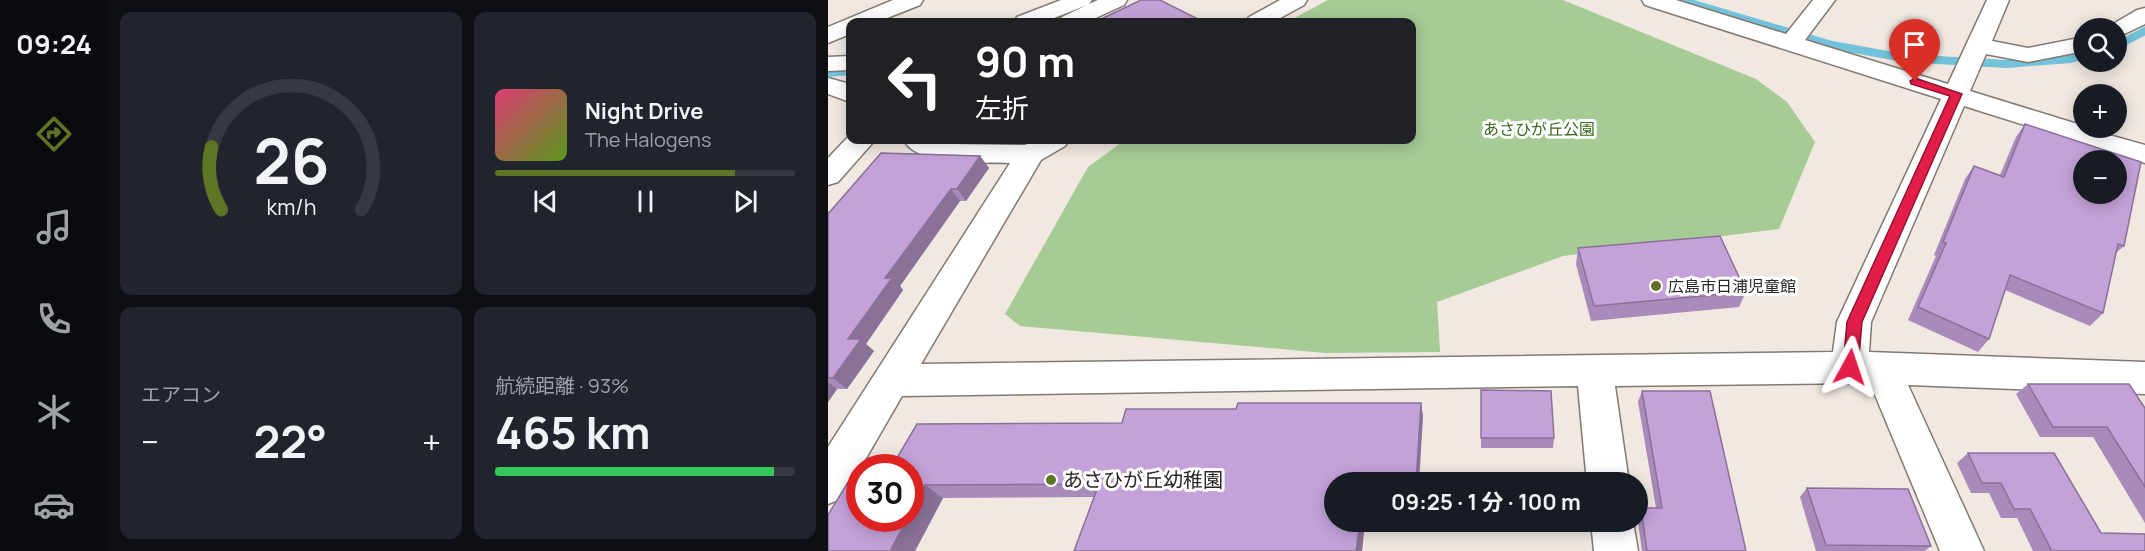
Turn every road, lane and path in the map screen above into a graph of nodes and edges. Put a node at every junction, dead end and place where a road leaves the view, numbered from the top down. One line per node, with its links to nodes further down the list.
1 (912, 0): 9 (street)
2 (1081, 0): 10 (street)
3 (1116, 0): 11 (street)
4 (1296, 0): 12 (street)
5 (1653, 0): 16 (street)
6 (1824, 0): 16 (street)
7 (1998, 0): 17 (street)
8 (2145, 15): 13 (street)
9 (868, 18)
10 (1035, 18)
11 (1078, 18)
12 (1264, 18)
13 (2127, 25)
14 (846, 28): 15 (street)
15 (828, 36)
16 (1791, 43): 23 (street)
17 (1978, 45): 18 (street); 23 (street)
18 (2073, 46)
19 (846, 63): 20 (street)
20 (828, 64)
21 (828, 86): 22 (street)
22 (846, 92)
23 (1956, 94): 27 (street); 29 (street)
24 (857, 144): 28 (street)
25 (923, 144): 26 (street)
26 (1043, 147): 32 (street)
27 (2145, 154)
28 (828, 174)
29 (1866, 368): 30 (street); 31 (street); 37 (street)
30 (1595, 370): 32 (street); 33 (street)
31 (2145, 378)
32 (894, 380): 34 (street)
33 (1607, 472)
34 (828, 484)
35 (1613, 532): 36 (street)
36 (1616, 551)
37 (1962, 551)

